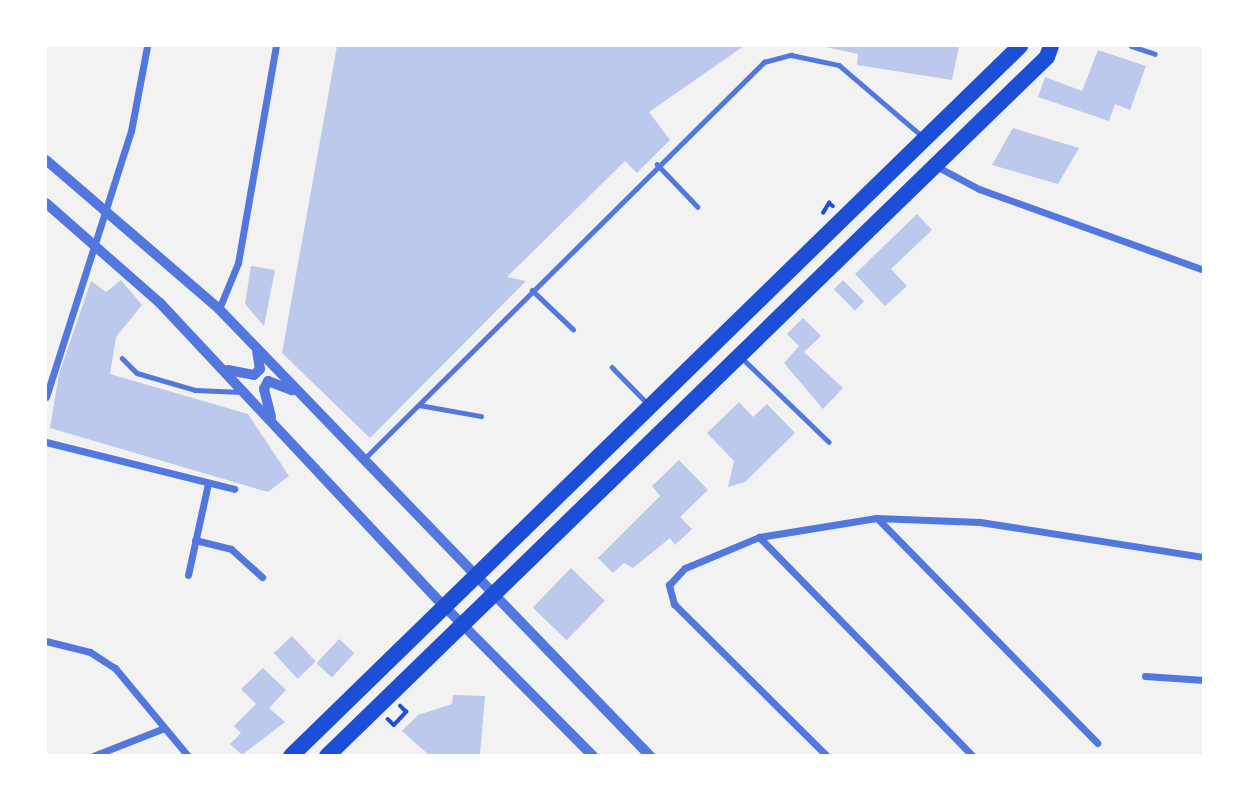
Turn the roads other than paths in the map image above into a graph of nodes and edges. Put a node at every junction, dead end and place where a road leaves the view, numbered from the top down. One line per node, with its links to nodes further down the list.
1 (147, 46): 13 (street)
2 (276, 46): 17 (street)
3 (1020, 46): 7 (highway)
4 (1051, 46): 10 (highway)
5 (1131, 46): 6 (lane)
6 (1155, 54)
7 (925, 139): 9 (lane); 28 (highway)
8 (46, 160): 13 (street)
9 (657, 164): 12 (lane); 16 (lane)
10 (934, 165): 15 (street); 20 (highway)
11 (46, 203): 14 (street)
12 (698, 207)
13 (107, 208): 14 (street); 17 (street)
14 (92, 239): 23 (street); 25 (street)
15 (1203, 270)
16 (532, 290): 18 (lane); 27 (lane)
17 (219, 309): 19 (street)
18 (573, 329)
19 (254, 346): 23 (street); 26 (street)
20 (741, 356): 32 (lane); 43 (highway)
21 (122, 358): 24 (lane)
22 (612, 367): 28 (lane)
23 (225, 369): 24 (street)
24 (247, 393): 30 (street)
25 (46, 397)
26 (307, 399): 30 (street); 33 (street)
27 (418, 405): 29 (lane); 33 (lane)
28 (649, 405): 41 (highway)
29 (481, 416)
30 (274, 422): 44 (street)
31 (46, 442): 34 (street)
32 (829, 442)
33 (363, 460): 41 (street)
34 (208, 483): 35 (street); 38 (street)
35 (234, 489)
36 (876, 518): 37 (street); 39 (street); 50 (street)
37 (759, 537): 57 (street); 58 (street)
38 (195, 540): 40 (street); 42 (street)
39 (1203, 557)
40 (188, 575)
41 (475, 575): 43 (street); 44 (highway)
42 (262, 577)
43 (495, 595): 45 (highway); 56 (street)
44 (443, 605): 45 (street); 53 (highway)
45 (462, 625): 54 (highway); 55 (street)
46 (46, 641): 49 (street)
47 (1145, 676): 48 (street)
48 (1203, 680)
49 (164, 728): 51 (street); 52 (street)
50 (1097, 743)
51 (93, 755)
52 (188, 755)
53 (291, 755)
54 (327, 755)
55 (593, 755)
56 (650, 755)
57 (827, 755)
58 (974, 755)

